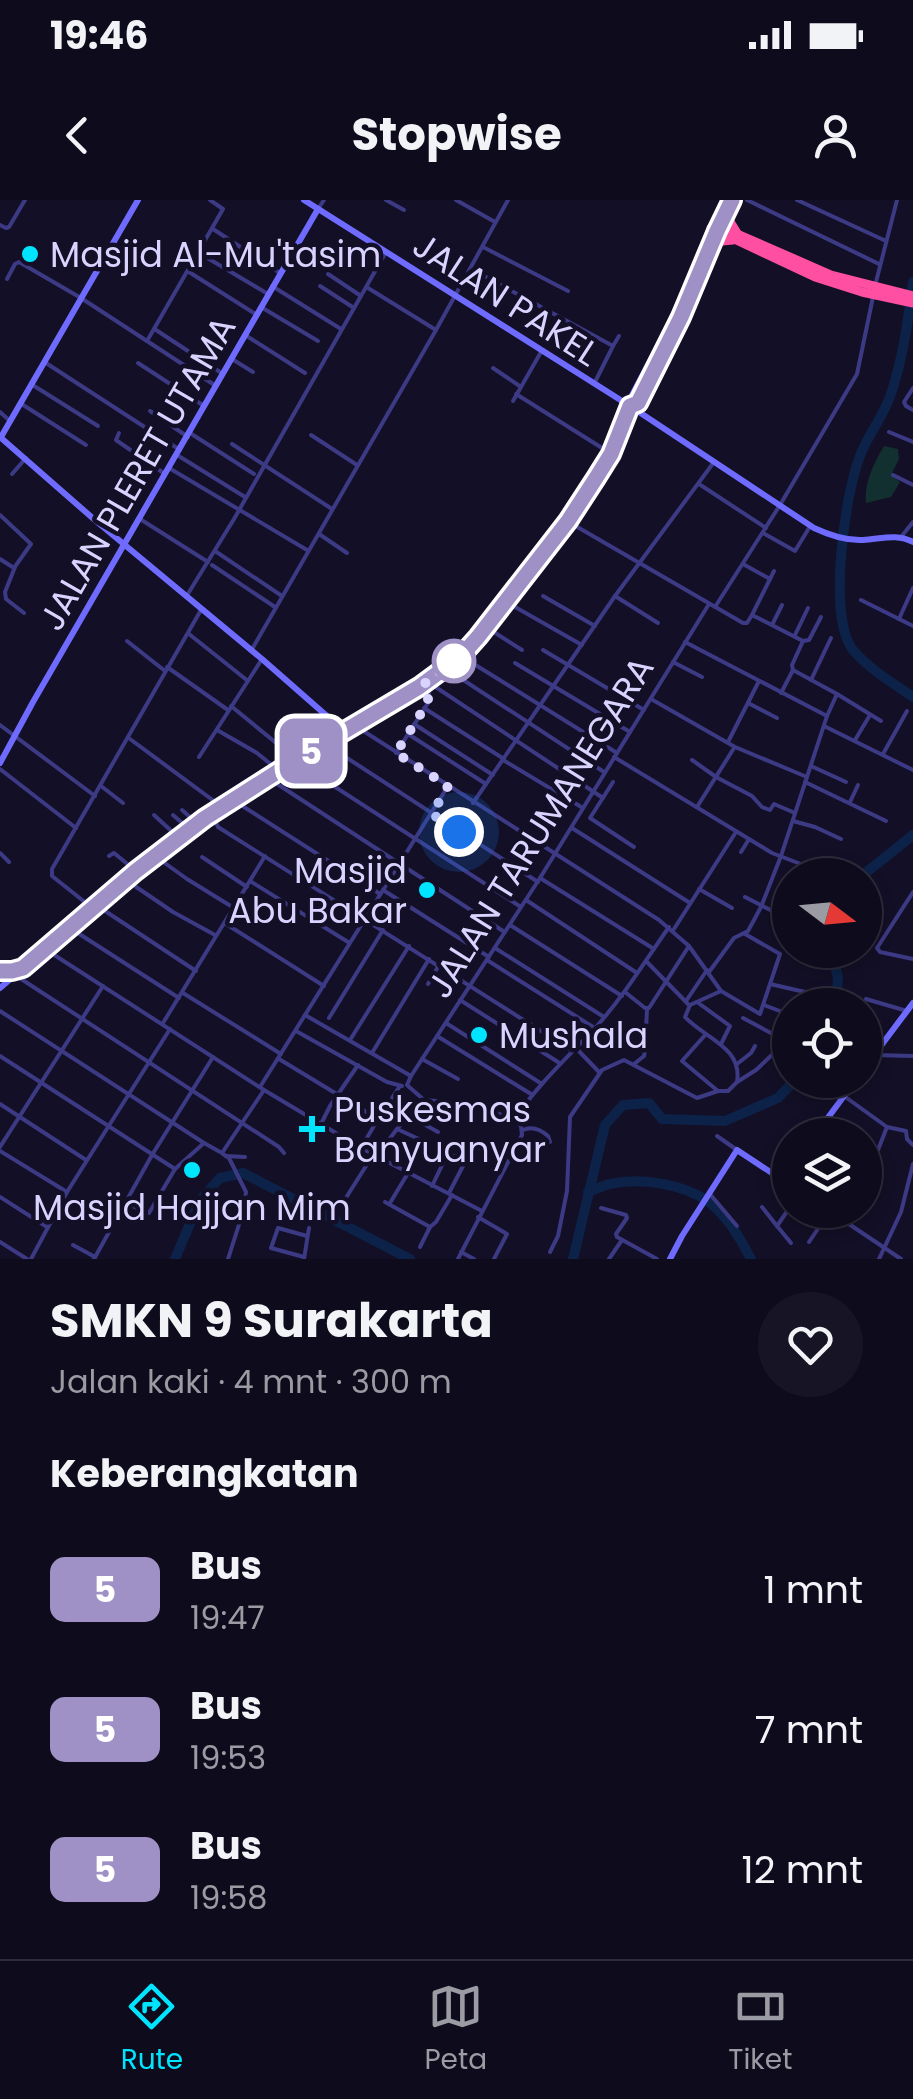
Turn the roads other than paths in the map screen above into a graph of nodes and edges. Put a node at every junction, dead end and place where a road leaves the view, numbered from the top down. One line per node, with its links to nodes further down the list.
1 (25, 200): 20 (street)
2 (138, 200): 41 (street)
3 (210, 200): 15 (street)
4 (228, 200): 15 (street)
5 (304, 200): 17 (street, JALAN PAKEL)
6 (324, 200): 17 (street)
7 (386, 200): 18 (street)
8 (456, 200): 16 (street)
9 (476, 200): 16 (street)
10 (508, 200): 19 (street)
11 (747, 200): 29 (street)
12 (797, 200): 24 (street)
13 (897, 200): 24 (street, JALAN TARUMANEGARA)
14 (729, 203): 21 (street); 23 (highway)
15 (223, 208): 22 (street)
16 (471, 208): 19 (street)
17 (318, 209): 28 (street, JALAN PAKEL); 32 (street, JALAN PLERET UTAMA)
18 (404, 210)
19 (495, 222): 25 (street)
20 (0, 225)
21 (715, 227): 23 (highway); 26 (street); 45 (street)
22 (211, 228): 27 (street); 32 (street)
23 (737, 236): 26 (highway); 42 (highway)
24 (886, 241): 29 (street, JALAN TARUMANEGARA)
25 (482, 246): 30 (street); 38 (street)
26 (710, 247): 45 (street)
27 (198, 252): 31 (street); 37 (street)
28 (386, 252): 39 (street); 40 (street, JALAN PAKEL)
29 (879, 264): 96 (street, JALAN TARUMANEGARA)
30 (470, 268): 40 (street); 53 (street)
31 (188, 271): 44 (street); 46 (street)
32 (280, 273): 37 (street, JALAN PLERET UTAMA)
33 (328, 274): 39 (street)
34 (7, 279): 41 (street)
35 (320, 286): 43 (street)
36 (368, 288): 48 (street)
37 (270, 290): 44 (street, JALAN PLERET UTAMA); 47 (street)
38 (568, 291)
39 (361, 296): 43 (street)
40 (455, 297): 48 (street); 54 (street, JALAN PAKEL)
41 (80, 298): 52 (street); 56 (street)
42 (913, 300)
43 (354, 308): 47 (street)
44 (259, 311): 49 (street, JALAN PLERET UTAMA); 51 (street)
45 (678, 315): 69 (street)
46 (154, 329): 52 (street); 61 (street)
47 (342, 329): 87 (street)
48 (436, 330): 88 (street)
49 (246, 335): 55 (street, JALAN PLERET UTAMA); 60 (street)
50 (619, 336): 53 (street)
51 (318, 340)
52 (148, 341): 64 (street)
53 (613, 346): 63 (street)
54 (541, 352): 63 (street, JALAN PAKEL); 65 (street)
55 (232, 359): 59 (street); 61 (street, JALAN PLERET UTAMA)
56 (44, 362): 62 (street); 83 (street)
57 (138, 363): 68 (street)
58 (493, 368): 65 (street)
59 (254, 372)
60 (305, 373)
61 (223, 374): 64 (street, JALAN PLERET UTAMA)
62 (31, 384): 67 (street); 74 (street)
63 (594, 384): 69 (street, JALAN PAKEL)
64 (216, 386): 68 (street, JALAN PLERET UTAMA)
65 (520, 386): 84 (street)
66 (913, 388): 70 (street)
67 (20, 403): 73 (street); 82 (street)
68 (204, 406): 77 (street, JALAN PLERET UTAMA)
69 (630, 406): 84 (street); 86 (street, JALAN PAKEL)
70 (913, 410)
71 (0, 412): 73 (street)
72 (150, 412): 77 (street)
73 (10, 421): 79 (street)
74 (98, 426)
75 (890, 432): 80 (street)
76 (119, 433): 89 (street)
77 (189, 435): 83 (street, JALAN PLERET UTAMA); 91 (street)
78 (311, 435): 88 (street)
79 (0, 438): 85 (street)
80 (913, 442)
81 (232, 444): 87 (street)
82 (86, 446)
83 (179, 452): 89 (street, JALAN PLERET UTAMA); 95 (street)
84 (611, 454): 101 (street)
85 (26, 458): 90 (street); 108 (street)
86 (714, 462): 93 (street); 96 (street, JALAN PAKEL)
87 (264, 465): 95 (street); 98 (street)
88 (357, 465): 98 (street)
89 (167, 471): 97 (street); 100 (street, JALAN PLERET UTAMA)
90 (12, 474)
91 (254, 474)
92 (893, 475): 94 (street)
93 (698, 484): 104 (street); 114 (street)
94 (913, 485)
95 (245, 497): 97 (street)
96 (780, 505): 103 (street, JALAN PAKEL); 104 (street, JALAN TARUMANEGARA)
97 (238, 509): 109 (street); 110 (street)
98 (332, 509): 105 (street)
99 (1, 517): 116 (street)
100 (140, 519): 108 (street, JALAN PLERET UTAMA); 113 (street)
101 (568, 521): 114 (street); 125 (street)
102 (913, 522): 106 (street)
103 (810, 526): 104 (street); 106 (street, JALAN PAKEL)
104 (764, 530): 115 (street, JALAN TARUMANEGARA)
105 (319, 534): 110 (street); 111 (street)
106 (901, 537): 107 (street)
107 (913, 542)
108 (126, 544): 123 (street); 185 (street, JALAN PLERET UTAMA)
109 (216, 551): 113 (street); 120 (street)
110 (308, 551): 120 (street)
111 (347, 553)
112 (0, 559): 116 (street)
113 (210, 563): 123 (street); 128 (street)
114 (638, 563): 122 (street); 127 (street)
115 (743, 564): 118 (street); 127 (street, JALAN TARUMANEGARA)
116 (15, 567): 131 (street)
117 (774, 571): 118 (street)
118 (770, 579): 132 (street)
119 (913, 588): 134 (street)
120 (282, 596): 128 (street)
121 (543, 596): 137 (street)
122 (615, 596): 135 (street); 137 (street)
123 (186, 597): 130 (street)
124 (861, 600): 134 (street)
125 (506, 602): 139 (street); 146 (street)
126 (782, 605): 136 (street)
127 (712, 606): 132 (street); 145 (street, JALAN TARUMANEGARA)
128 (276, 607): 149 (street)
129 (808, 608): 141 (street)
130 (201, 610): 140 (street); 149 (street)
131 (24, 614)
132 (752, 615): 136 (street)
133 (821, 617): 144 (street)
134 (899, 619): 138 (street)
135 (658, 623)
136 (772, 624): 141 (street)
137 (595, 626): 146 (street)
138 (913, 626)
139 (486, 627): 147 (street); 150 (street)
140 (187, 633): 156 (street); 160 (street)
141 (794, 636): 144 (street)
142 (831, 638): 159 (street)
143 (127, 640): 156 (street)
144 (803, 641): 157 (street)
145 (685, 642): 152 (street, JALAN TARUMANEGARA); 161 (street)
146 (582, 645): 154 (street)
147 (522, 650)
148 (543, 650): 154 (street)
149 (251, 651): 151 (street)
150 (461, 656): 155 (street); 168 (street)
151 (262, 659): 160 (street); 183 (street)
152 (674, 662): 158 (street); 166 (street, JALAN TARUMANEGARA)
153 (514, 663): 163 (street)
154 (568, 665): 163 (street); 171 (street)
155 (445, 668): 162 (street); 178 (street)
156 (166, 669): 169 (street); 187 (street)
157 (793, 670): 159 (street); 164 (street)
158 (702, 677)
159 (811, 680): 165 (street)
160 (248, 681): 169 (street)
161 (759, 681): 164 (street); 167 (street)
162 (425, 682): 170 (street); 180 (street); 189 (street)
163 (553, 687): 168 (street); 184 (street)
164 (781, 692): 174 (street)
165 (837, 694): 173 (street); 174 (street)
166 (651, 698): 171 (street, JALAN TARUMANEGARA); 190 (street)
167 (748, 703): 175 (street); 190 (street)
168 (542, 706): 178 (street); 195 (street)
169 (229, 708): 182 (street); 198 (street)
170 (424, 708): 177 (street); 197 (street)
171 (644, 710): 184 (street, JALAN TARUMANEGARA)
172 (907, 711): 194 (street)
173 (870, 715): 176 (street); 188 (street)
174 (827, 716): 181 (street)
175 (777, 718)
176 (880, 722)
177 (414, 724): 186 (street); 205 (street)
178 (528, 724): 189 (street); 204 (street)
179 (0, 725): 185 (street)
180 (354, 725): 183 (street); 193 (street)
181 (824, 726): 188 (street); 201 (street)
182 (215, 729): 196 (street); 203 (street)
183 (344, 731): 191 (street)
184 (630, 732): 195 (street, JALAN TARUMANEGARA)
185 (14, 734): 200 (street, JALAN PLERET UTAMA); 216 (street)
186 (408, 734): 193 (street); 211 (street)
187 (128, 738): 213 (street); 222 (street)
188 (856, 740): 194 (street)
189 (517, 741): 197 (street); 215 (street)
190 (728, 742): 192 (street)
191 (324, 743): 198 (street); 227 (street)
192 (734, 746): 206 (street); 208 (street)
193 (396, 753): 214 (street)
194 (884, 754): 202 (street)
195 (615, 755): 204 (street, JALAN TARUMANEGARA); 224 (street)
196 (199, 758)
197 (504, 759): 205 (street); 223 (street)
198 (296, 760): 203 (street); 240 (street)
199 (692, 760): 206 (street)
200 (0, 763): 233 (street)
201 (811, 766): 208 (street); 210 (street)
202 (913, 770)
203 (279, 771): 207 (street)
204 (605, 772): 215 (street, JALAN TARUMANEGARA)
205 (493, 775): 211 (street)
206 (716, 777): 224 (street); 226 (street)
207 (268, 778): 218 (street); 252 (street)
208 (806, 779): 220 (street); 226 (street)
209 (613, 782): 217 (street)
210 (846, 782)
211 (486, 784): 219 (street)
212 (858, 785): 220 (street)
213 (101, 786): 216 (street); 221 (street)
214 (448, 786): 219 (street); 227 (street)
215 (593, 792): 217 (street); 223 (street, JALAN TARUMANEGARA)
216 (95, 796): 233 (street)
217 (603, 798): 241 (street)
218 (233, 800): 222 (street); 258 (street)
219 (473, 802): 244 (street)
220 (850, 802): 232 (street)
221 (123, 803)
222 (222, 807): 230 (street)
223 (584, 808): 234 (street, JALAN TARUMANEGARA)
224 (696, 808): 236 (street)
225 (182, 810): 230 (street)
226 (796, 813): 231 (street)
227 (432, 814): 240 (street); 255 (street)
228 (173, 815): 235 (street)
229 (154, 816): 237 (street)
230 (205, 819): 235 (street); 247 (street)
231 (793, 820): 239 (street); 248 (street)
232 (886, 821)
233 (76, 828): 263 (street)
234 (572, 828): 244 (street, JALAN TARUMANEGARA); 262 (street)
235 (190, 830): 237 (street)
236 (736, 832): 238 (street); 257 (street)
237 (179, 838): 246 (street)
238 (748, 839): 242 (street); 248 (street)
239 (841, 839)
240 (414, 840): 252 (street); 265 (street)
241 (634, 847)
242 (741, 852)
243 (0, 853): 251 (street)
244 (555, 855): 255 (street, JALAN TARUMANEGARA); 273 (street)
245 (109, 856): 253 (street)
246 (156, 856): 253 (street); 266 (street)
247 (265, 856): 256 (street); 269 (street)
248 (781, 856): 250 (street); 264 (street)
249 (202, 858): 256 (street)
250 (786, 858)
251 (9, 862)
252 (400, 864): 258 (street); 275 (street)
253 (136, 871): 254 (street)
254 (126, 880): 263 (street); 277 (street)
255 (539, 880): 261 (street, JALAN TARUMANEGARA); 282 (street)
256 (248, 884): 266 (street); 278 (street)
257 (698, 889): 262 (street); 267 (street)
258 (382, 892): 269 (street); 285 (street)
259 (913, 893): 286 (street)
260 (745, 897): 264 (street)
261 (526, 900): 265 (street, JALAN TARUMANEGARA); 293 (street)
262 (690, 903): 273 (street)
263 (94, 906): 272 (street); 291 (street)
264 (761, 906): 268 (street); 276 (street)
265 (521, 907): 271 (street, JALAN TARUMANEGARA)
266 (234, 908): 270 (street)
267 (732, 908)
268 (772, 911)
269 (365, 919): 274 (street); 278 (street)
270 (224, 924): 277 (street); 301 (street)
271 (510, 925): 275 (street, JALAN TARUMANEGARA); 304 (street)
272 (70, 928): 283 (street); 305 (street)
273 (671, 929): 280 (street); 282 (street)
274 (382, 930): 279 (street); 319 (street)
275 (505, 932): 281 (street, JALAN TARUMANEGARA)
276 (745, 934): 292 (street); 297 (street)
277 (216, 936): 291 (street)
278 (350, 943): 301 (street)
279 (409, 946): 284 (street); 330 (street)
280 (689, 946): 292 (street); 295 (street)
281 (495, 948): 285 (street, JALAN TARUMANEGARA); 317 (street)
282 (654, 949): 287 (street)
283 (45, 950): 289 (street); 300 (street)
284 (429, 959): 288 (street); 336 (street)
285 (488, 959): 299 (street, JALAN TARUMANEGARA); 324 (street)
286 (913, 959)
287 (646, 961): 293 (street); 295 (street)
288 (439, 965): 296 (street); 299 (street)
289 (23, 968): 290 (street); 294 (street)
290 (0, 971)
291 (196, 971): 305 (street)
292 (708, 971): 303 (street); 309 (street)
293 (637, 973): 304 (street)
294 (15, 974): 298 (street); 318 (street)
295 (668, 982): 309 (street); 313 (street)
296 (428, 984)
297 (770, 984): 302 (street); 310 (street)
298 (1, 985)
299 (470, 985): 306 (street, JALAN TARUMANEGARA); 334 (street)
300 (103, 986): 318 (street); 322 (street)
301 (324, 986): 316 (street)
302 (786, 988)
303 (721, 991): 307 (street); 315 (street)
304 (624, 994): 313 (street); 317 (street)
305 (180, 995): 322 (street); 340 (street)
306 (460, 1000): 321 (street, JALAN TARUMANEGARA); 345 (street)
307 (696, 1002): 309 (street); 331 (street)
308 (882, 1002): 311 (street)
309 (688, 1003): 327 (street)
310 (764, 1005): 312 (street); 315 (street)
311 (911, 1007): 332 (street)
312 (772, 1008)
313 (647, 1010): 348 (street)
314 (0, 1011): 335 (street)
315 (760, 1014): 323 (street)
316 (305, 1015): 326 (street); 330 (street)
317 (604, 1017): 324 (street)
318 (82, 1018): 335 (street); 344 (street)
319 (329, 1018)
320 (743, 1018): 323 (street)
321 (446, 1024): 329 (street, JALAN TARUMANEGARA); 354 (street)
322 (162, 1025): 325 (street)
323 (755, 1026): 328 (street)
324 (595, 1028): 334 (street)
325 (170, 1030): 342 (street); 344 (street)
326 (295, 1031): 340 (street); 347 (street)
327 (706, 1034): 331 (street); 358 (street)
328 (772, 1034)
329 (437, 1036): 343 (street, JALAN TARUMANEGARA); 360 (street)
330 (350, 1040): 336 (street)
331 (720, 1044): 346 (street)
332 (882, 1045)
333 (755, 1046): 346 (street)
334 (573, 1049): 345 (street); 349 (street)
335 (61, 1051): 353 (street); 359 (street)
336 (372, 1054): 350 (street)
337 (772, 1054): 352 (street)
338 (882, 1055): 341 (street)
339 (0, 1056): 353 (street)
340 (279, 1056): 357 (street); 361 (street)
341 (913, 1056)
342 (213, 1057): 356 (street); 357 (street)
343 (422, 1059): 350 (street, JALAN TARUMANEGARA); 351 (street)
344 (150, 1062): 356 (street); 359 (street)
345 (560, 1062): 354 (street)
346 (738, 1064): 352 (street)
347 (358, 1065): 355 (street); 361 (street)
348 (637, 1066): 349 (street); 358 (street)
349 (600, 1073): 427 (street)
350 (412, 1076): 355 (street, JALAN TARUMANEGARA)
351 (458, 1079)
352 (738, 1082): 358 (street)
353 (42, 1084): 366 (street); 374 (street)
354 (542, 1084): 360 (street)
355 (403, 1086): 364 (street); 369 (street, JALAN TARUMANEGARA)
356 (192, 1088): 371 (street); 372 (street)
357 (262, 1089): 372 (street); 373 (street)
358 (718, 1091)
359 (128, 1093): 371 (street); 374 (street)
360 (532, 1095): 370 (street)
361 (338, 1096): 369 (street); 373 (street)
362 (842, 1098): 368 (street)
363 (847, 1098): 375 (street)
364 (424, 1100): 367 (street); 370 (street)
365 (0, 1104): 366 (street)
366 (19, 1116): 387 (street); 394 (street)
367 (409, 1116): 376 (street); 378 (street)
368 (827, 1118)
369 (378, 1119): 386 (street, JALAN TARUMANEGARA)
370 (514, 1120): 377 (street)
371 (172, 1121): 383 (street); 390 (street)
372 (243, 1122): 388 (street); 391 (street)
373 (321, 1124): 386 (street)
374 (108, 1125): 390 (street); 394 (street)
375 (887, 1127): 381 (street); 384 (street)
376 (398, 1129): 380 (street); 392 (street)
377 (522, 1130): 382 (street); 395 (street)
378 (438, 1132)
379 (717, 1136): 389 (street)
380 (420, 1140)
381 (882, 1140)
382 (550, 1142)
383 (204, 1143): 391 (street); 397 (street)
384 (913, 1145)
385 (478, 1147): 395 (street)
386 (361, 1148): 392 (street)
387 (0, 1149): 401 (street)
388 (282, 1150)
389 (737, 1150): 399 (street); 403 (street)
390 (152, 1154): 397 (street); 405 (street)
391 (226, 1156): 393 (street); 431 (street)
392 (374, 1156): 398 (street); 406 (street)
393 (245, 1157)
394 (86, 1160): 401 (street)
395 (507, 1163): 409 (street)
396 (913, 1164): 425 (street)
397 (175, 1169): 405 (street)
398 (408, 1173): 400 (street); 411 (street)
399 (772, 1173)
400 (432, 1186): 402 (street); 402 (street)
401 (67, 1192): 413 (street)
402 (450, 1194): 409 (street); 411 (street)
403 (708, 1194): 412 (street); 437 (street)
404 (0, 1197): 413 (street)
405 (125, 1203): 428 (street)
406 (342, 1204)
407 (762, 1207): 410 (street)
408 (601, 1208): 419 (street)
409 (480, 1214): 426 (street); 434 (street)
410 (772, 1220)
411 (430, 1226): 424 (street)
412 (737, 1226)
413 (46, 1227): 430 (street)
414 (308, 1228): 418 (street)
415 (779, 1228): 422 (street)
416 (818, 1228): 421 (street)
417 (856, 1228): 425 (street)
418 (307, 1236): 429 (street); 429 (street)
419 (622, 1240): 435 (street); 436 (street)
420 (0, 1242): 430 (street)
421 (809, 1242)
422 (791, 1243)
423 (73, 1245): 428 (street)
424 (420, 1247)
425 (886, 1248): 438 (street); 439 (street)
426 (461, 1252): 432 (street); 433 (street)
427 (550, 1252)
428 (95, 1258)
429 (304, 1258)
430 (29, 1259)
431 (228, 1259)
432 (458, 1259)
433 (474, 1259)
434 (494, 1259)
435 (608, 1259)
436 (657, 1259)
437 (670, 1259)
438 (879, 1259)
439 (901, 1259)

